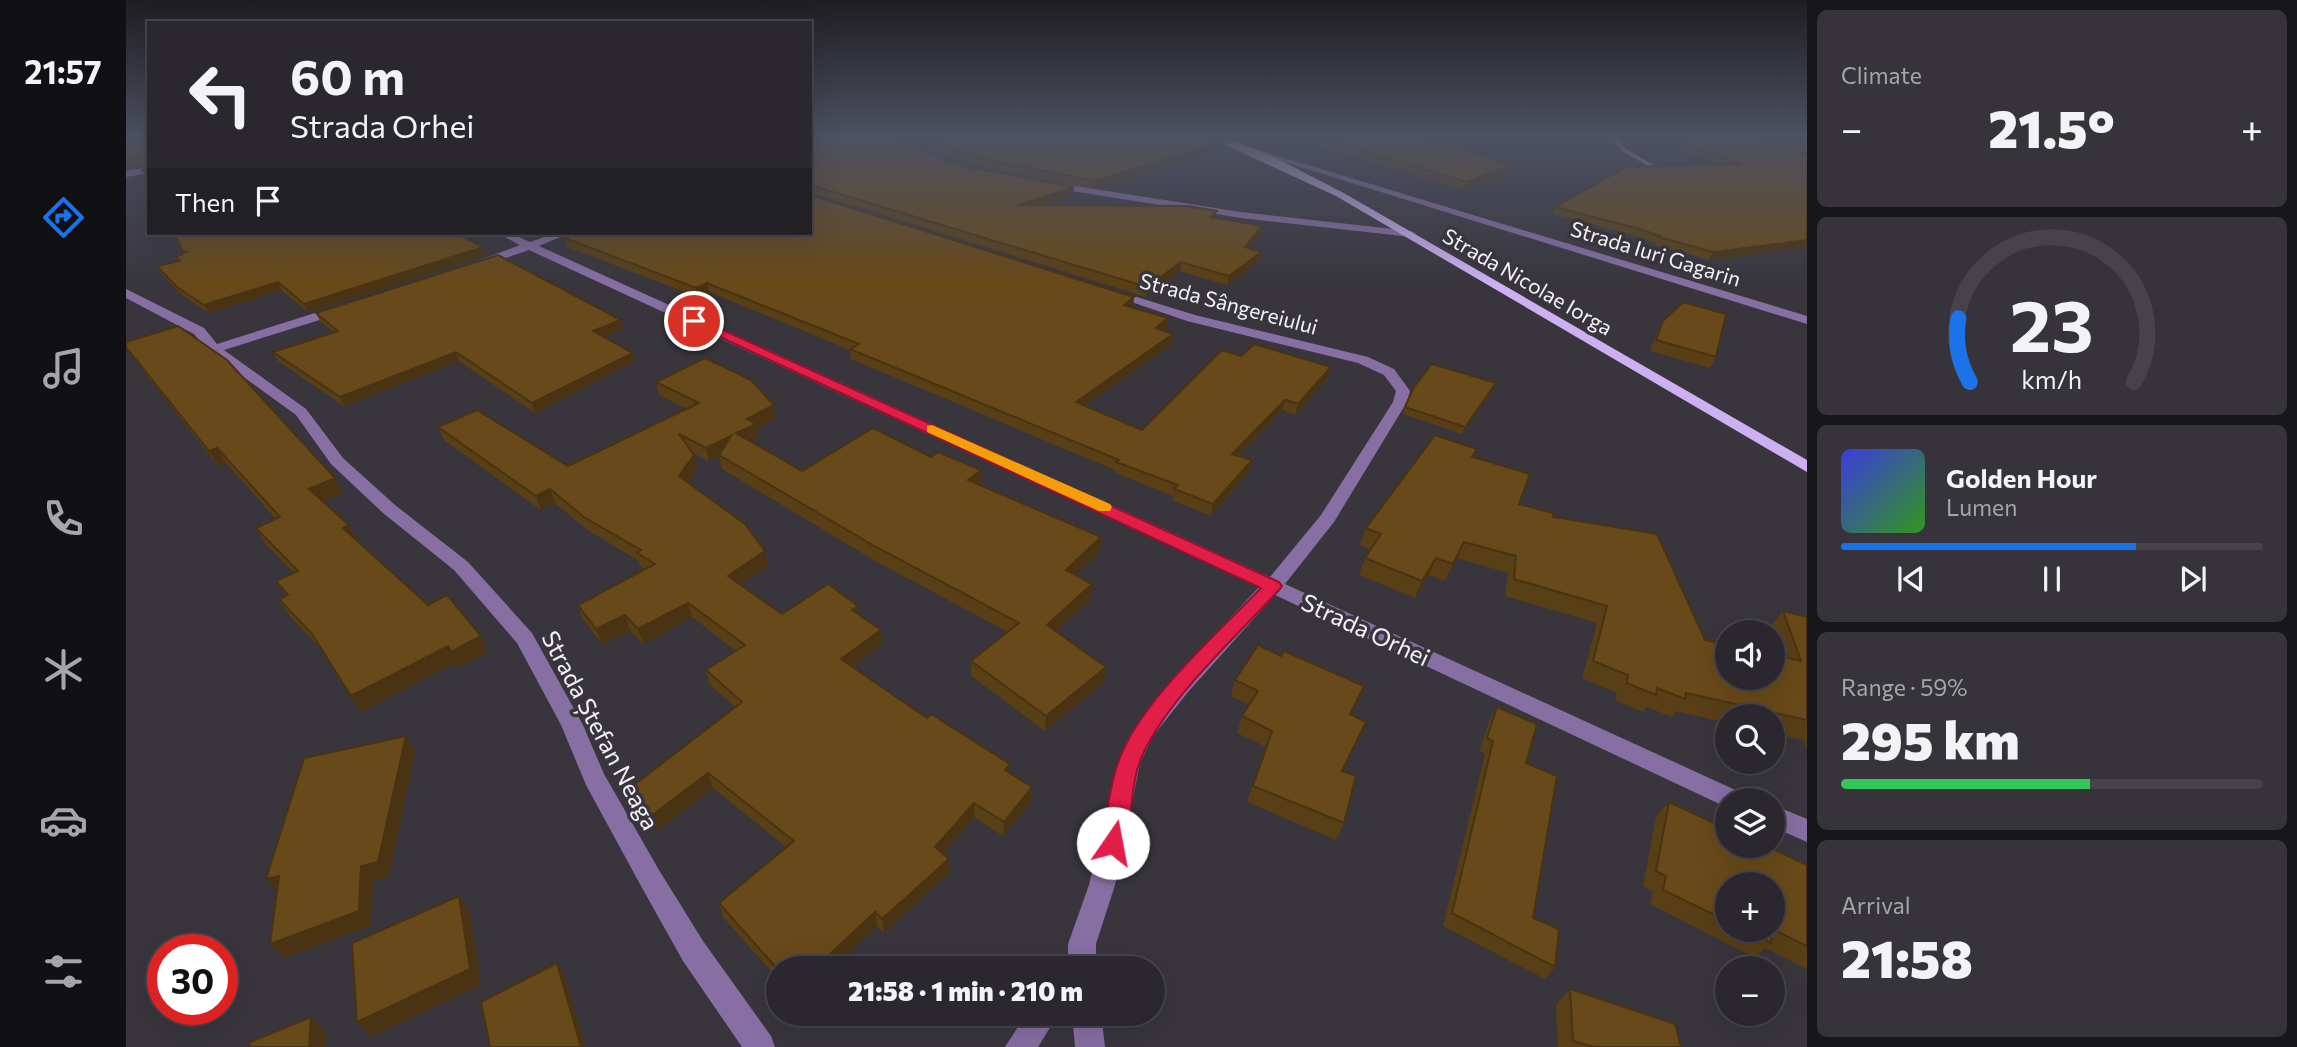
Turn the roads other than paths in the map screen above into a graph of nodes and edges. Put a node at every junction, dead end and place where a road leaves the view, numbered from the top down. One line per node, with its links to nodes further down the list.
1 (1053, 186): 4 (street)
2 (1322, 186): 4 (main road, Strada Nicolae Iorga)
3 (1370, 186): 12 (street, Strada Iuri Gagarin)
4 (1411, 234): 14 (main road, Strada Nicolae Iorga)
5 (506, 235): 7 (street, Strada Orhei)
6 (559, 235): 7 (street)
7 (529, 245): 8 (street); 15 (street, Strada Orhei)
8 (471, 267)
9 (1104, 291): 15 (street, Strada Sângereiului)
10 (126, 293): 13 (street, Strada Ștefan Neaga)
11 (349, 306): 13 (street)
12 (1807, 320)
13 (214, 349): 22 (street, Strada Ștefan Neaga)
14 (1807, 467)
15 (1273, 586): 16 (street, Strada Orhei); 19 (street)
16 (1715, 791)
17 (1785, 821): 18 (street)
18 (1807, 831)
19 (1079, 956)
20 (1035, 1026): 23 (street)
21 (1088, 1026): 24 (street)
22 (761, 1047)
23 (1020, 1047)
24 (1090, 1047)

